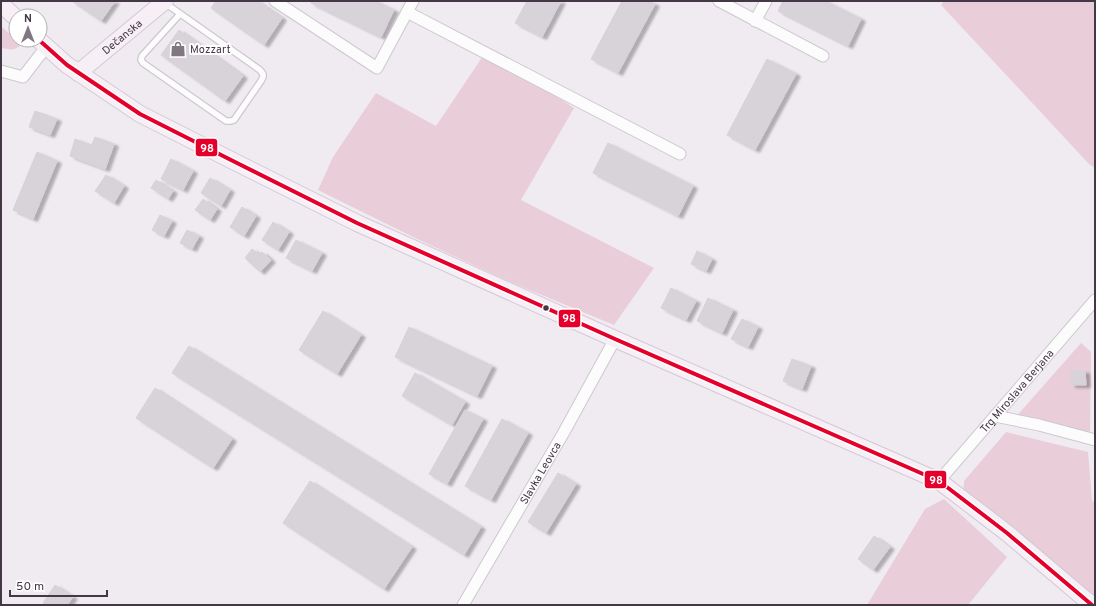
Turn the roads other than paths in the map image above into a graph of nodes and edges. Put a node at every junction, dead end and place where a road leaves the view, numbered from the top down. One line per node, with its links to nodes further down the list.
1 (275, 1): 6 (street)
2 (413, 1): 6 (street)
3 (719, 1): 8 (street)
4 (766, 1): 8 (street)
5 (164, 2): 7 (lane); 13 (street, Dečanska)
6 (407, 12): 14 (street)
7 (180, 14): 7 (lane)
8 (755, 20): 11 (street)
9 (40, 48): 12 (street)
10 (47, 48): 13 (street)
11 (822, 56)
12 (1, 71)
13 (78, 73): 16 (street)
14 (680, 154)
15 (1095, 300): 17 (street, Trg Miroslava Berjana)
16 (616, 339): 19 (street); 20 (street, Slavka Leovca)
17 (995, 416): 18 (street); 19 (street, Trg Miroslava Berjana)
18 (1095, 440)
19 (939, 481): 21 (street)
20 (463, 605)
21 (1092, 605)

